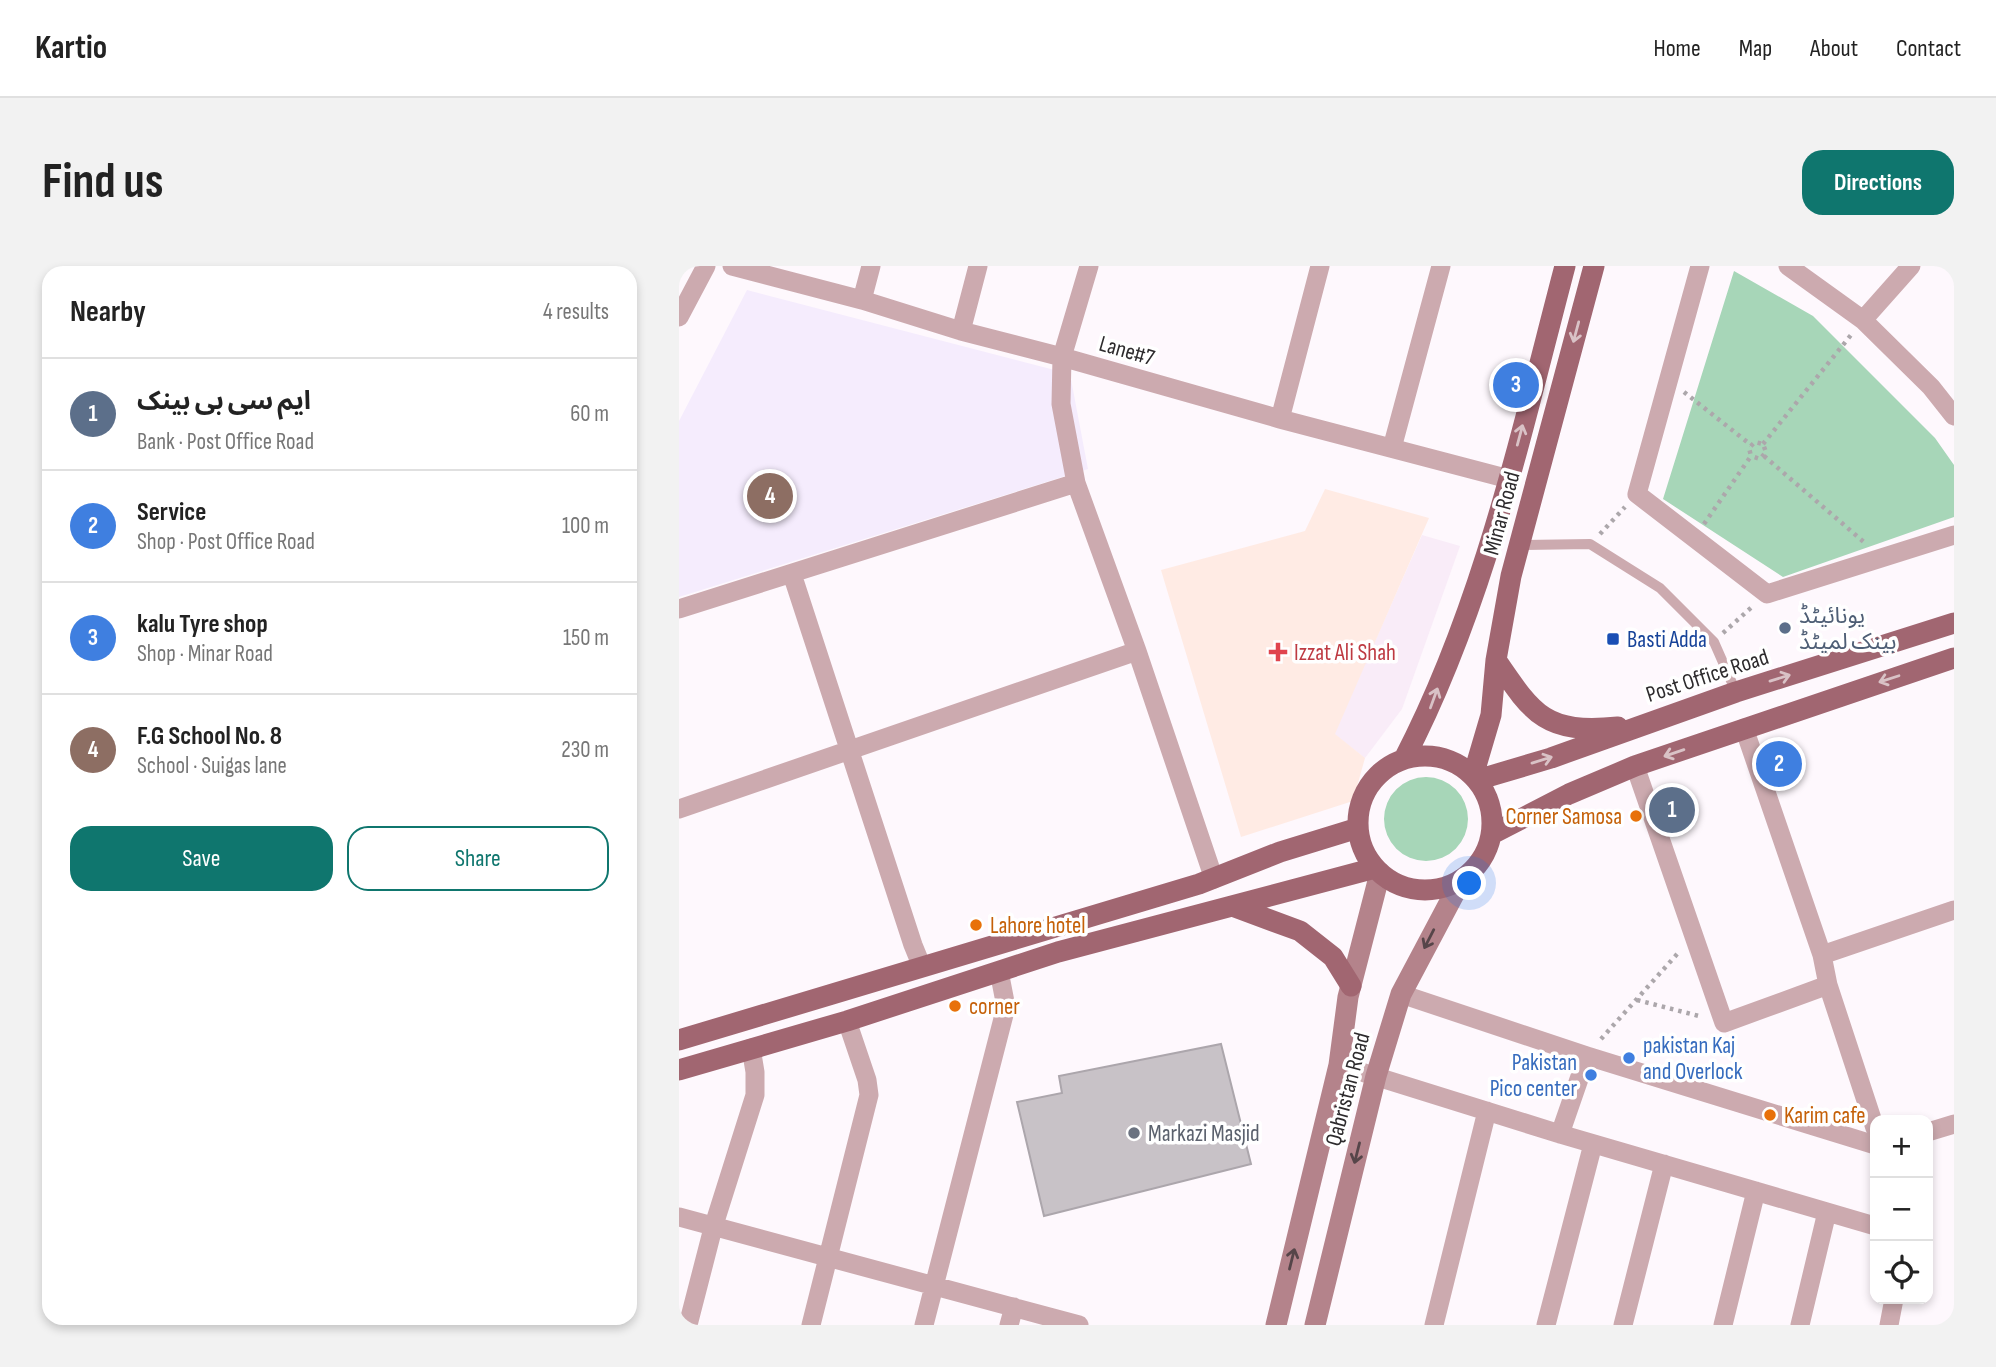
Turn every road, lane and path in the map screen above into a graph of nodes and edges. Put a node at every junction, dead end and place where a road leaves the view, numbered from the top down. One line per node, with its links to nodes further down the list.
1 (706, 266): 14 (street)
2 (732, 266): 13 (street, Lane#7)
3 (871, 266): 13 (street)
4 (978, 266): 16 (street)
5 (1089, 266): 17 (street)
6 (1320, 266): 20 (street)
7 (1441, 266): 23 (street)
8 (1565, 266): 26 (main road, Minar Road, one-way to 8)
9 (1594, 266): 32 (main road, Minar Road, one-way to 32)
10 (1700, 266): 18 (street)
11 (1788, 266): 15 (street)
12 (1911, 266): 15 (street)
13 (862, 300): 16 (street, Lane#7)
14 (679, 317)
15 (1863, 320): 19 (street); 21 (path)
16 (961, 331): 17 (street, Lane#7)
17 (1062, 357): 20 (street, Lane#7); 27 (street)
18 (1667, 378): 22 (path); 28 (street)
19 (1954, 415)
20 (1280, 419): 23 (street, Lane#7)
21 (1763, 444): 22 (path); 25 (path)
22 (1751, 445): 24 (path)
23 (1392, 449): 26 (street, Lane#7)
24 (1751, 456): 25 (path); 30 (path)
25 (1764, 456): 33 (path)
26 (1509, 479): 34 (main road, Minar Road)
27 (1076, 483): 35 (street); 41 (street)
28 (1637, 494): 30 (street); 31 (path)
29 (1954, 535): 33 (street)
30 (1694, 539): 37 (street)
31 (1590, 544): 32 (lane); 40 (lane)
32 (1519, 545): 36 (main road, Minar Road)
33 (1882, 557): 37 (street)
34 (1482, 568): 36 (main road); 48 (main road, Minar Road, one-way to 34)
35 (792, 575): 38 (street); 47 (street)
36 (1511, 576): 43 (main road, Minar Road)
37 (1767, 594): 40 (path)
38 (679, 610)
39 (1954, 624): 44 (main road, Post Office Road, one-way to 39)
40 (1714, 642): 44 (lane)
41 (1137, 651): 47 (street); 55 (street)
42 (1954, 658): 46 (main road, one-way to 46)
43 (1496, 660): 45 (main road); 50 (main road, Minar Road)
44 (1736, 692): 45 (main road, Post Office Road)
45 (1644, 724): 50 (main road, Post Office Road, one-way to 45)
46 (1744, 728): 49 (main road, one-way to 49); 60 (street)
47 (850, 751): 51 (street); 61 (street)
48 (1404, 759): 50 (main road); 52 (main road)
49 (1635, 766): 53 (main road); 59 (street)
50 (1475, 778): 53 (main road)
51 (679, 810)
52 (1358, 828): 54 (main road); 55 (main road)
53 (1492, 834): 56 (main road)
54 (1378, 870): 56 (main road); 57 (main road); 64 (street, Qabristan Road)
55 (1214, 879): 61 (main road)
56 (1462, 879): 65 (street, Qabristan Road, one-way to 65)
57 (1232, 906): 62 (main road); 64 (main road)
58 (1954, 910): 60 (street)
59 (1695, 934): 66 (path); 68 (street)
60 (1822, 955): 63 (street)
61 (922, 967): 69 (main road)
62 (999, 971): 67 (main road); 89 (street)
63 (1828, 985): 68 (street); 76 (street)
64 (1351, 986): 72 (street, Qabristan Road)
65 (1401, 995): 71 (street); 74 (street, Qabristan Road)
66 (1636, 1000): 68 (path); 71 (path)
67 (847, 1021): 70 (main road); 88 (street)
68 (1724, 1023)
69 (679, 1040)
70 (751, 1048): 73 (main road); 87 (street)
71 (1587, 1056): 79 (street); 80 (street)
72 (1339, 1065): 74 (street); 96 (street, Qabristan Road, one-way to 72)
73 (679, 1070)
74 (1376, 1076): 75 (street); 97 (street, Qabristan Road, one-way to 97)
75 (1487, 1111): 79 (street); 98 (street)
76 (1871, 1115)
77 (1954, 1124): 78 (street)
78 (1933, 1130)
79 (1560, 1134): 81 (street)
80 (1870, 1143)
81 (1593, 1144): 82 (street); 99 (street)
82 (1664, 1164): 83 (street); 100 (street)
83 (1756, 1191): 84 (street); 101 (street)
84 (1827, 1212): 86 (street); 102 (street)
85 (679, 1217): 87 (street)
86 (1870, 1225)
87 (713, 1228): 88 (street); 92 (street)
88 (829, 1258): 89 (street); 93 (street)
89 (934, 1286): 91 (street); 94 (street)
90 (1893, 1304): 103 (street)
91 (1012, 1316): 95 (street)
92 (688, 1325)
93 (811, 1325)
94 (924, 1325)
95 (1079, 1325)
96 (1276, 1325)
97 (1315, 1325)
98 (1434, 1325)
99 (1546, 1325)
100 (1623, 1325)
101 (1723, 1325)
102 (1800, 1325)
103 (1889, 1325)

